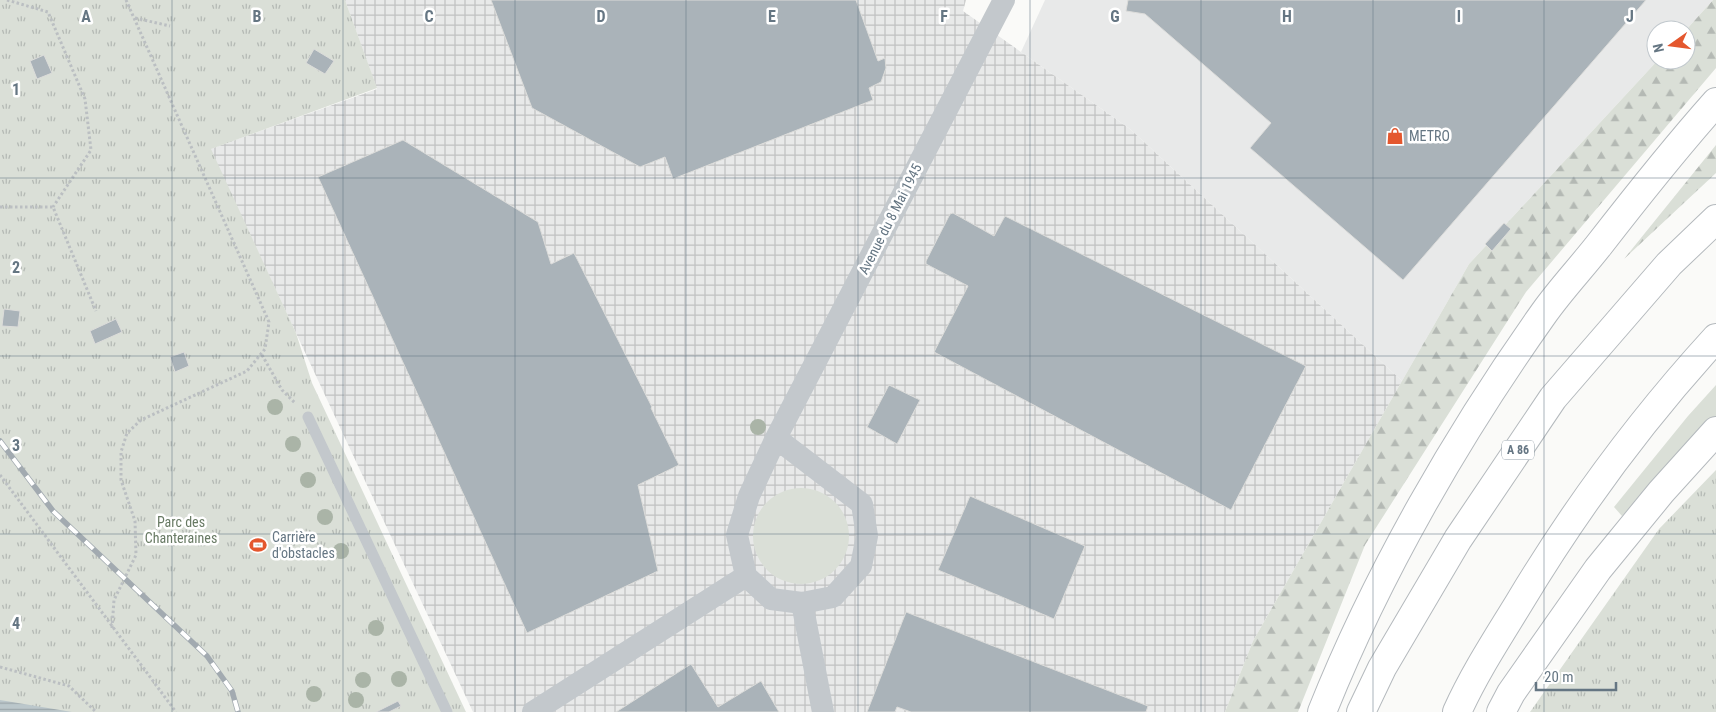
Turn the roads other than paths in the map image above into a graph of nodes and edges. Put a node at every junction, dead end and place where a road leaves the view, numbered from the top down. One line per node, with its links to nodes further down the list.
1 (1004, 0): 7 (street, Avenue du 8 Mai 1945)
2 (1716, 102): 13 (highway)
3 (1716, 219): 14 (highway, A 86)
4 (1716, 338): 15 (highway)
5 (308, 417): 10 (lane)
6 (1716, 431): 16 (highway)
7 (776, 438): 8 (street, Avenue du 8 Mai 1945); 9 (street)
8 (746, 576): 9 (street); 11 (street)
9 (802, 604): 12 (street)
10 (447, 712)
11 (533, 712)
12 (823, 712)
13 (1322, 712)
14 (1361, 712)
15 (1457, 712)
16 (1501, 712)

